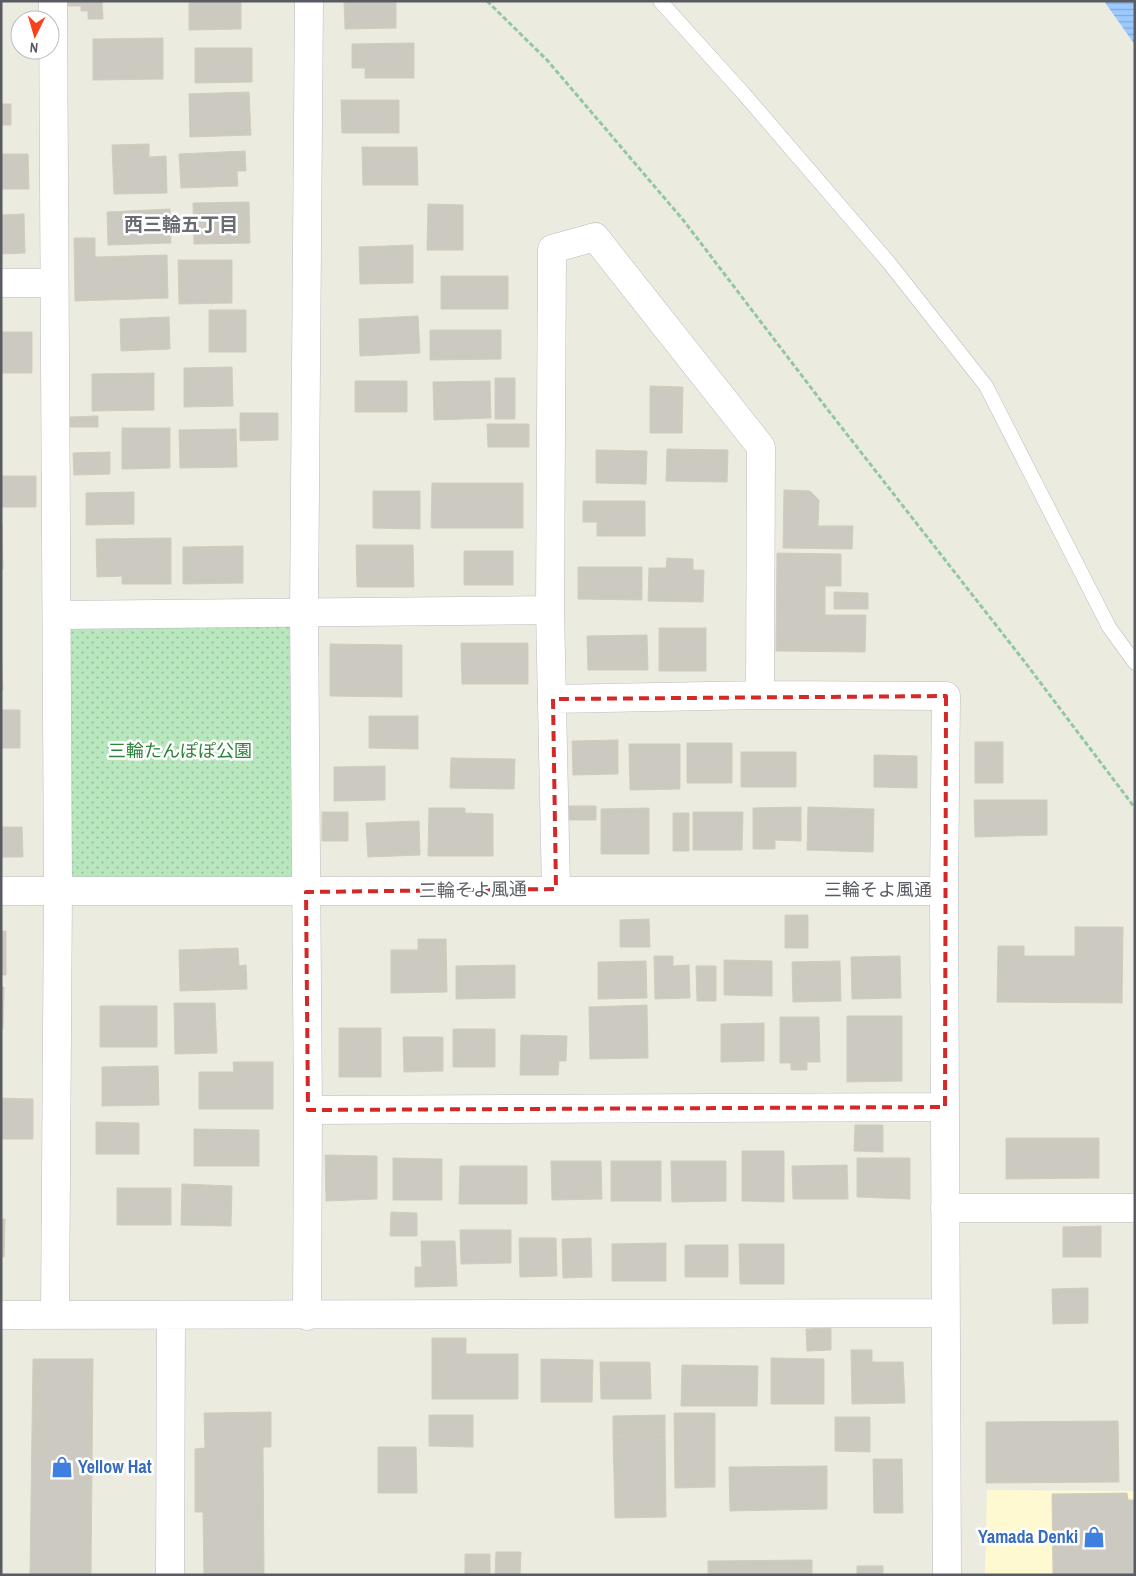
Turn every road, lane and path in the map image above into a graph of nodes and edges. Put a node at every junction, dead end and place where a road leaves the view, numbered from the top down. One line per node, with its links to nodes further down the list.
1 (53, 1): 6 (street)
2 (309, 1): 8 (street)
3 (487, 1): 13 (path)
4 (660, 1): 10 (lane)
5 (1, 283): 6 (street)
6 (54, 283): 9 (street)
7 (550, 610): 8 (street); 11 (street); 12 (street)
8 (304, 612): 9 (street); 18 (street)
9 (57, 614): 16 (street)
10 (1135, 663)
11 (760, 695): 12 (street); 17 (street)
12 (552, 699): 14 (street)
13 (1135, 808)
14 (556, 890): 17 (street, 三輪そよ風通); 18 (street, 三輪そよ風通)
15 (1, 891): 16 (street, 三輪そよ風通)
16 (58, 891): 18 (street, 三輪そよ風通); 25 (street)
17 (944, 891): 19 (street)
18 (306, 892): 20 (street)
19 (945, 1107): 20 (street); 21 (street)
20 (308, 1110): 27 (street)
21 (945, 1208): 22 (street); 23 (street)
22 (1135, 1208)
23 (945, 1313): 27 (street); 29 (street)
24 (1, 1315): 25 (street)
25 (55, 1315): 26 (street)
26 (171, 1315): 27 (street); 28 (street)
27 (307, 1316)
28 (170, 1575)
29 (947, 1575)

